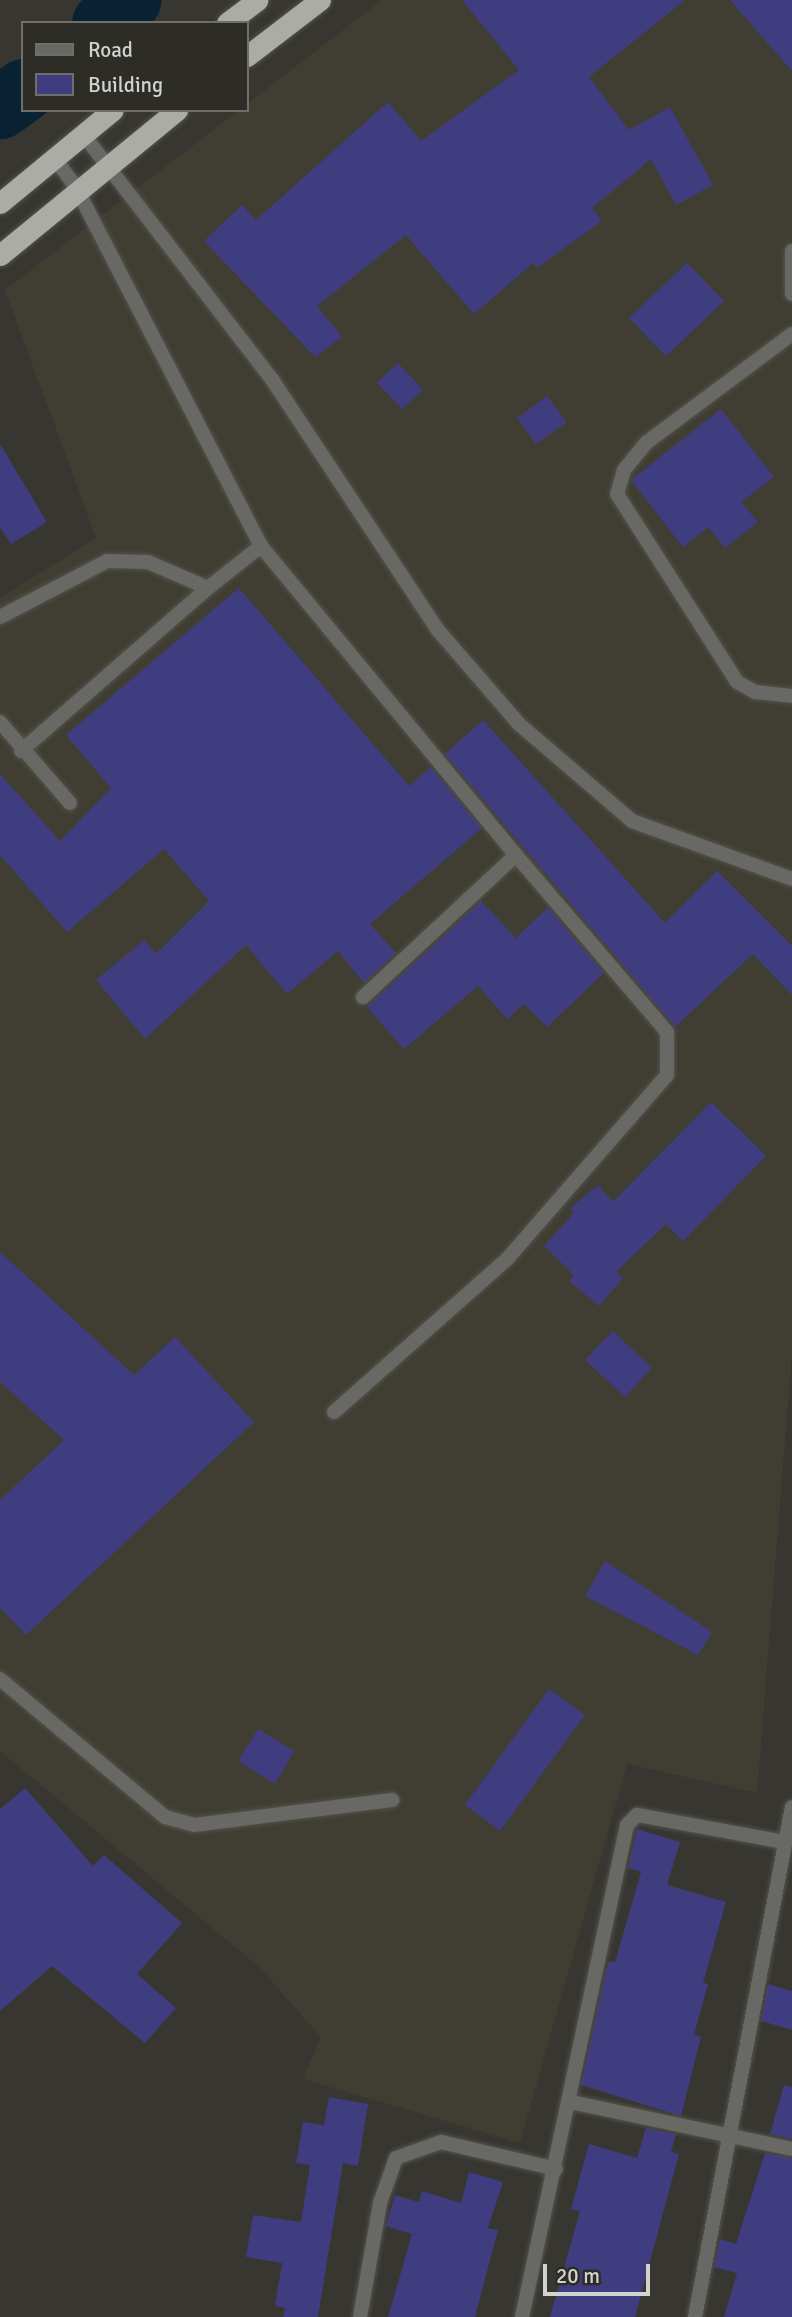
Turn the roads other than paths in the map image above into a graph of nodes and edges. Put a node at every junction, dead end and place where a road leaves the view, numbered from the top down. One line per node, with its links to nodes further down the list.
1 (257, 0): 3 (highway)
2 (320, 0): 4 (highway)
3 (231, 21)
4 (248, 55)
5 (110, 112): 7 (highway)
6 (174, 112): 9 (highway)
7 (83, 134): 8 (highway); 9 (street)
8 (53, 157): 10 (street); 11 (highway)
9 (108, 163): 10 (highway); 24 (street)
10 (76, 187): 13 (highway); 16 (street)
11 (0, 203)
12 (792, 251): 14 (street)
13 (0, 255)
14 (792, 294)
15 (792, 334): 19 (street)
16 (261, 546): 17 (street); 23 (street)
17 (208, 588): 18 (street); 21 (street)
18 (0, 617)
19 (792, 695)
20 (0, 722): 21 (street)
21 (21, 751): 22 (street)
22 (70, 803)
23 (516, 855): 25 (street); 26 (street)
24 (792, 878)
25 (363, 998)
26 (334, 1412)
27 (0, 1679): 28 (street)
28 (392, 1800)
29 (792, 1807): 30 (street)
30 (784, 1842): 31 (street); 32 (street)
31 (571, 2102): 32 (street); 34 (street)
32 (730, 2136): 33 (street); 37 (street)
33 (792, 2149)
34 (556, 2169): 35 (street); 36 (street)
35 (359, 2317)
36 (522, 2317)
37 (695, 2317)

